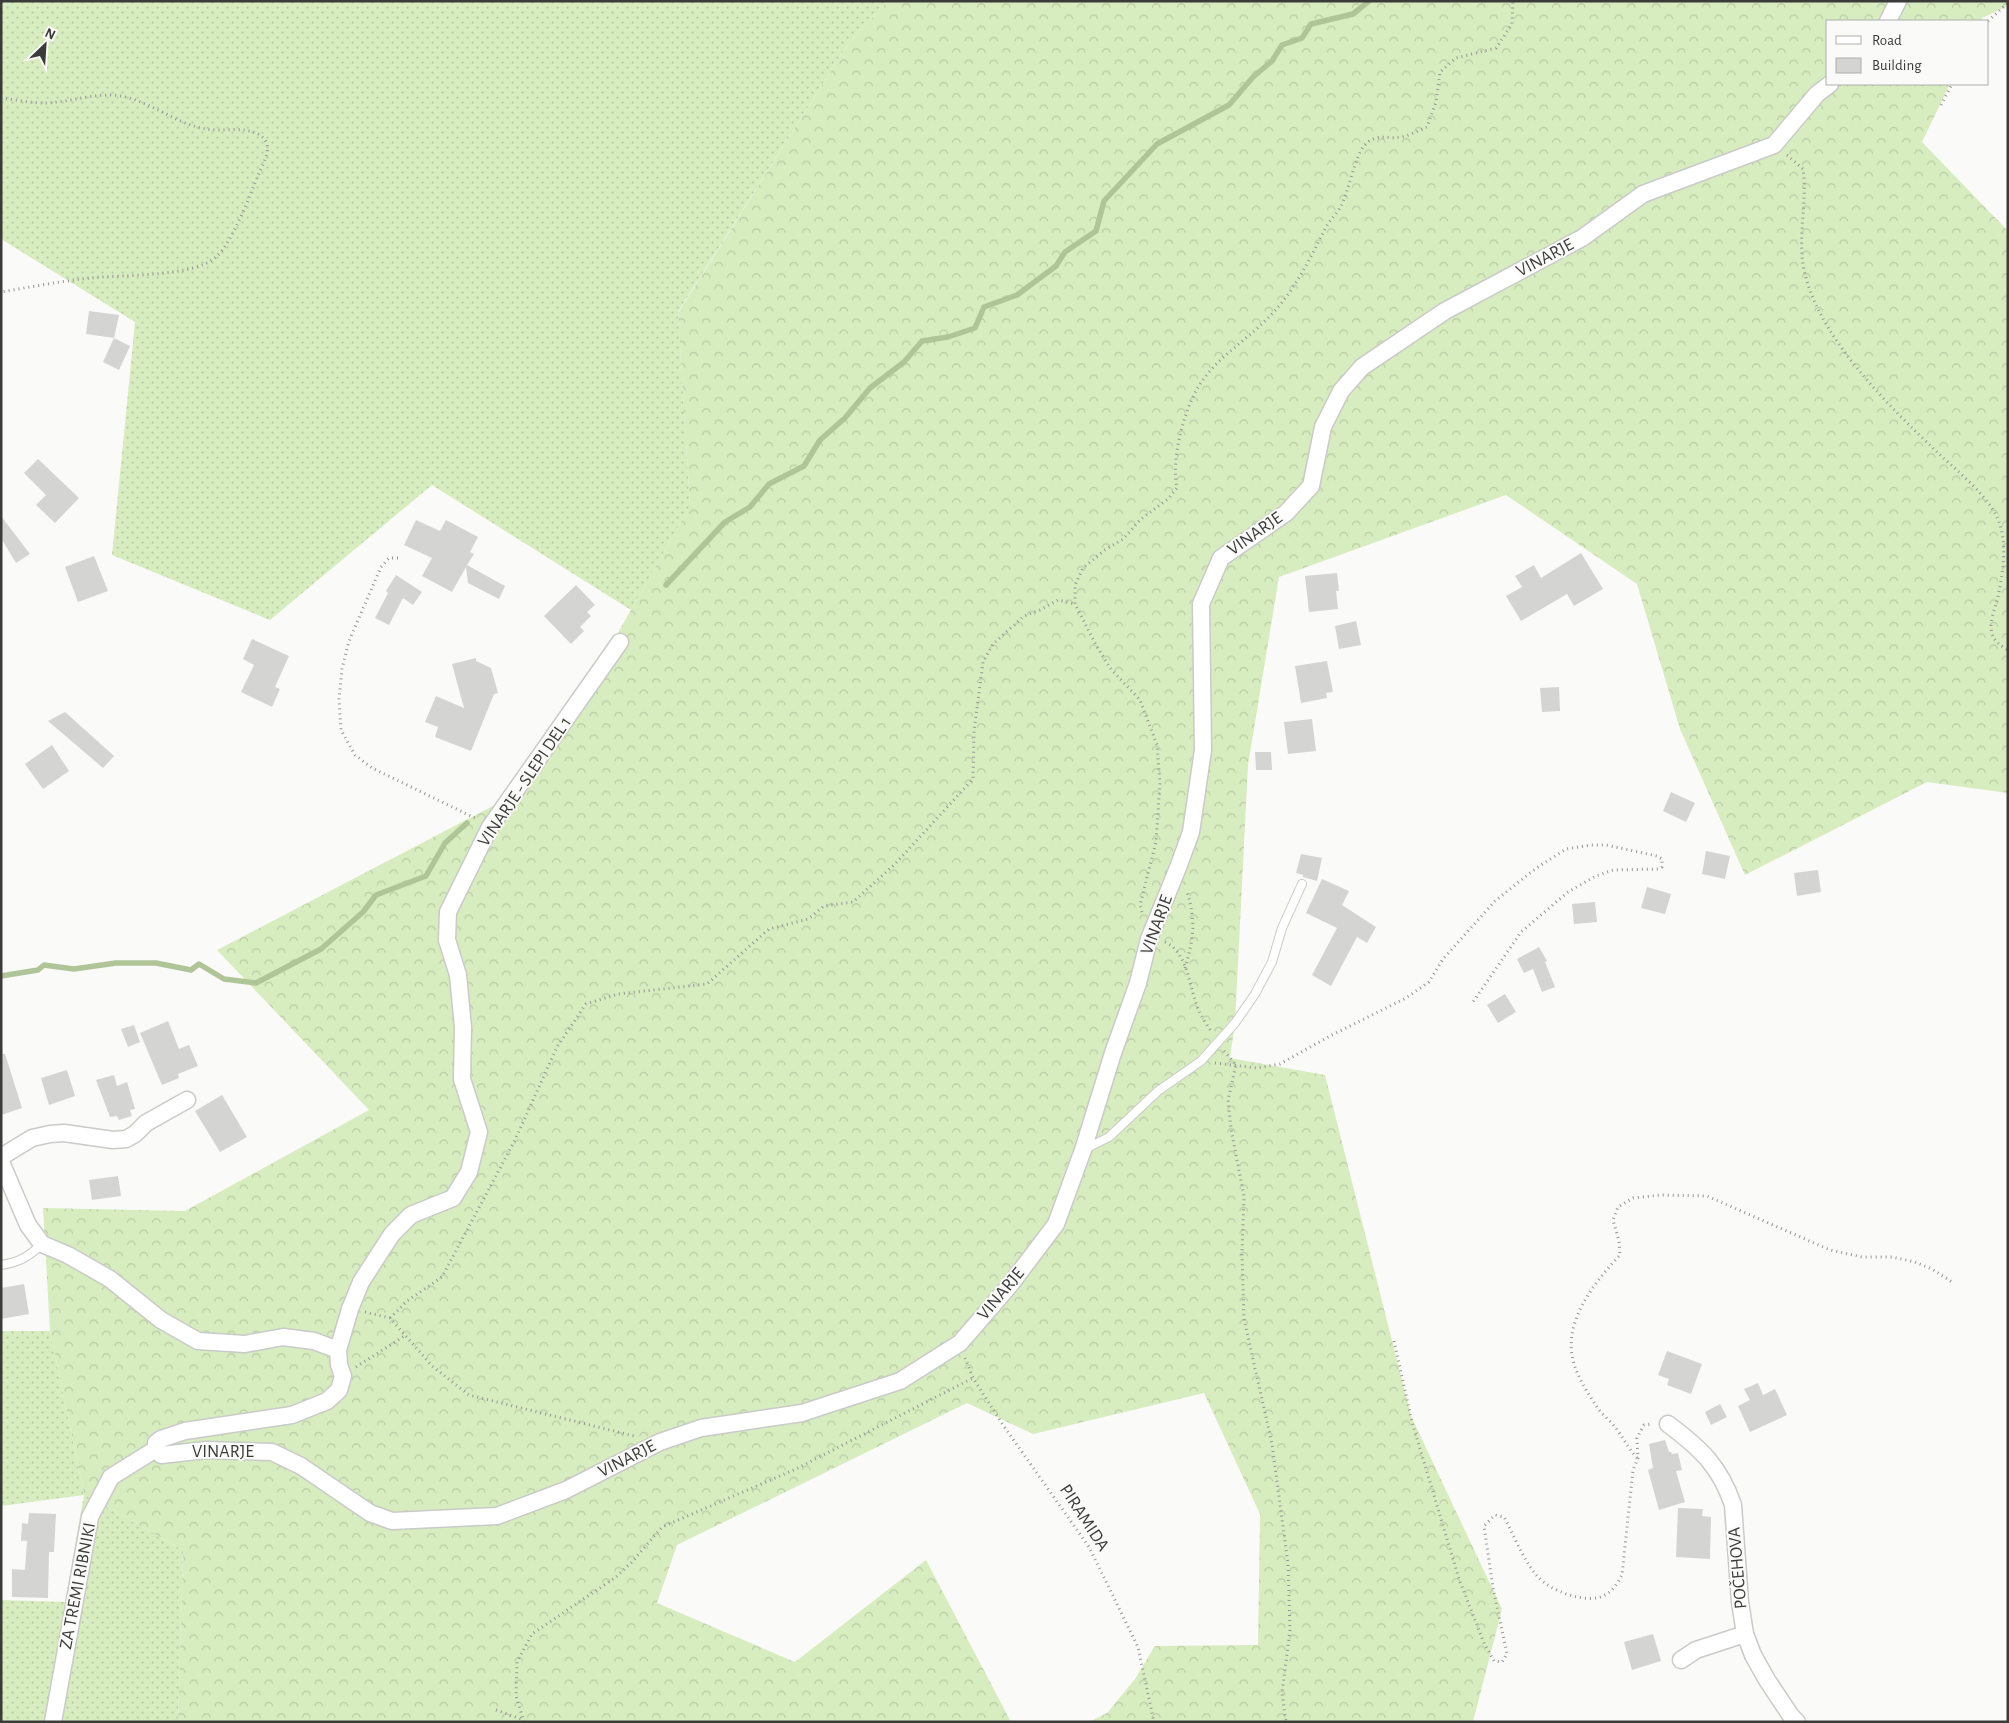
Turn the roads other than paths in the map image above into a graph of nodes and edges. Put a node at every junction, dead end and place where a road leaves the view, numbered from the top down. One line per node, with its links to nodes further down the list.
1 (1898, 1): 2 (street)
2 (1888, 20)
3 (1829, 85): 7 (street, VINARJE)
4 (620, 642): 12 (street, VINARJE - SLEPI DEL 1)
5 (1302, 884): 7 (lane)
6 (187, 1100): 8 (street)
7 (1083, 1150): 14 (street, VINARJE)
8 (1, 1157)
9 (1, 1162): 10 (street)
10 (42, 1244): 11 (lane); 12 (street)
11 (1, 1265)
12 (338, 1350): 14 (street, VINARJE)
13 (1668, 1424): 15 (street, POČEHOVA)
14 (156, 1449): 17 (street, ZA TREMI RIBNIKI)
15 (1745, 1634): 16 (street); 18 (street, POČEHOVA)
16 (1681, 1660)
17 (53, 1722)
18 (1797, 1722)

